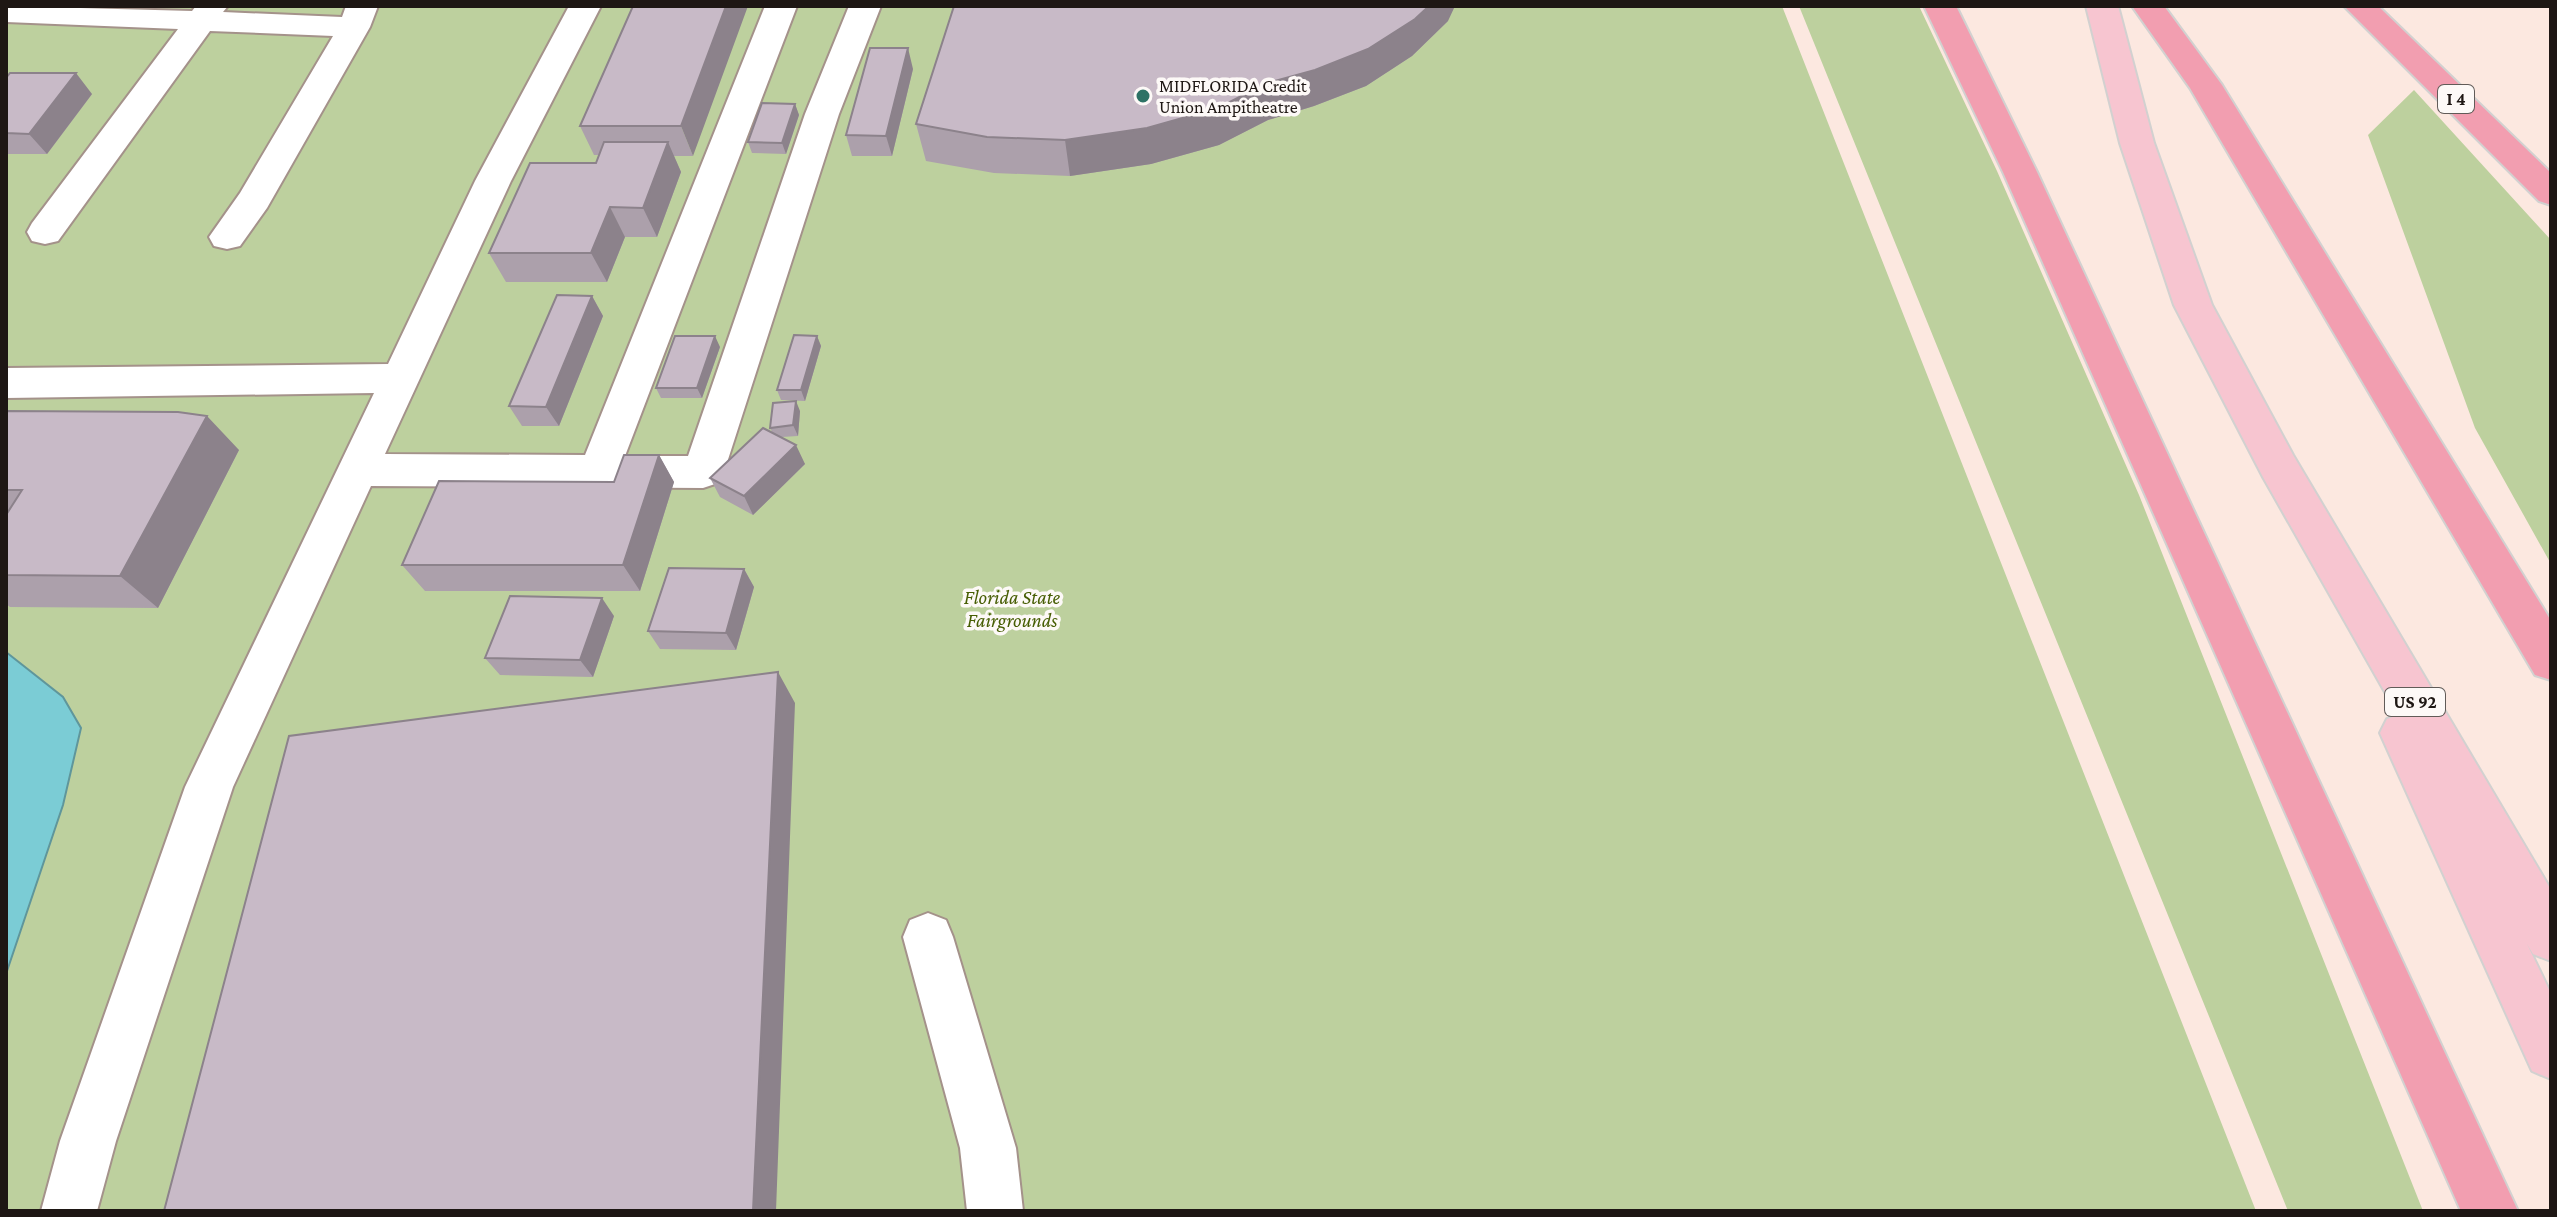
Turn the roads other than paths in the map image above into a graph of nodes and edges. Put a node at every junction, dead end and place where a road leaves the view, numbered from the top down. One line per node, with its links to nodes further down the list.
1 (585, 6): 14 (lane)
2 (781, 6): 18 (lane)
3 (865, 6): 18 (lane)
4 (1940, 6): 25 (highway)
5 (2148, 6): 19 (highway)
6 (2360, 6): 11 (highway, I 4)
7 (2102, 9): 16 (main road, US 92)
8 (6, 13): 9 (lane)
9 (206, 13): 10 (lane); 12 (lane)
10 (358, 16): 13 (lane)
11 (2551, 193)
12 (45, 232)
13 (227, 237)
14 (399, 378): 15 (lane); 17 (lane)
15 (6, 383)
16 (2278, 466): 21 (main road, US 92); 22 (main road)
17 (355, 470): 18 (lane); 23 (lane)
18 (599, 471)
19 (2551, 661)
20 (928, 937): 24 (lane)
21 (2551, 937)
22 (2551, 1052)
23 (69, 1211)
24 (995, 1211)
25 (2490, 1211)

